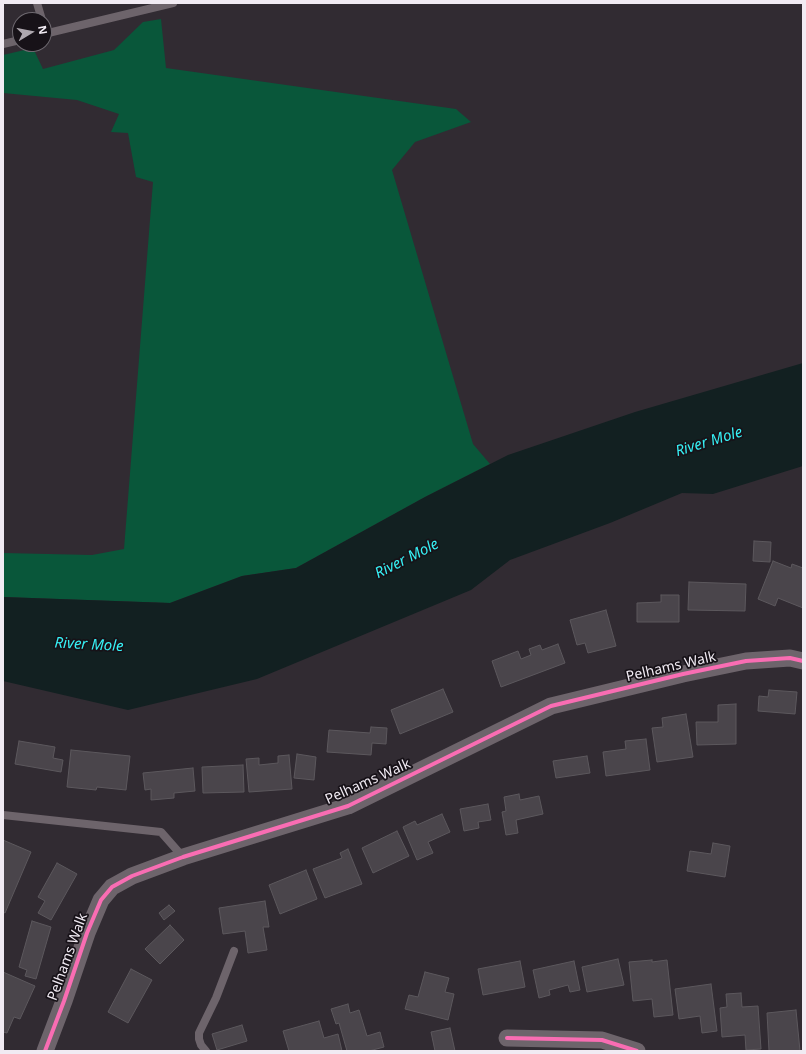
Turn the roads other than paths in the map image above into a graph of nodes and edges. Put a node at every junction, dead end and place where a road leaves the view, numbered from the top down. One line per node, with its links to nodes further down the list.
1 (173, 3): 2 (lane)
2 (52, 30)
3 (803, 661): 5 (street, Pelhams Walk)
4 (3, 814): 5 (lane)
5 (183, 857): 8 (street, Pelhams Walk)
6 (234, 951): 9 (lane)
7 (507, 1038): 10 (street)
8 (44, 1051)
9 (206, 1051)
10 (637, 1051)

